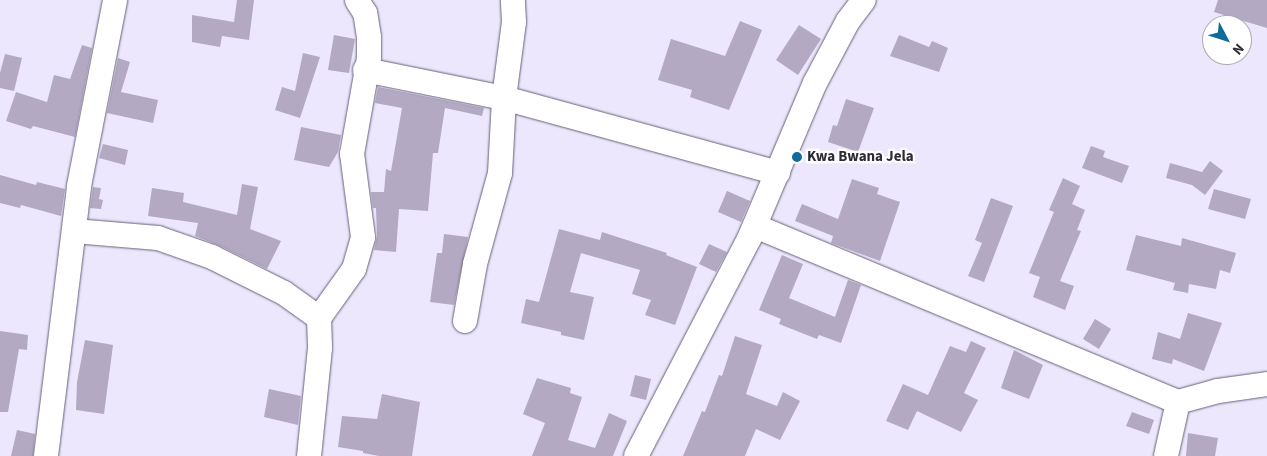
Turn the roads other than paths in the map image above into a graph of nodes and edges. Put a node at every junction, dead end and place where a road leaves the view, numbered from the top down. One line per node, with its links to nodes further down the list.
1 (115, 0): 9 (street)
2 (357, 0): 5 (street)
3 (513, 0): 6 (street)
4 (864, 0): 7 (street)
5 (365, 70): 6 (street); 10 (street)
6 (504, 98): 7 (street); 11 (street)
7 (778, 173): 8 (street)
8 (755, 226): 13 (street); 16 (street)
9 (74, 231): 10 (street); 14 (street)
10 (319, 318): 15 (street)
11 (465, 321)
12 (1267, 384): 13 (street)
13 (1178, 402): 17 (street)
14 (46, 456)
15 (309, 456)
16 (636, 456)
17 (1166, 456)

